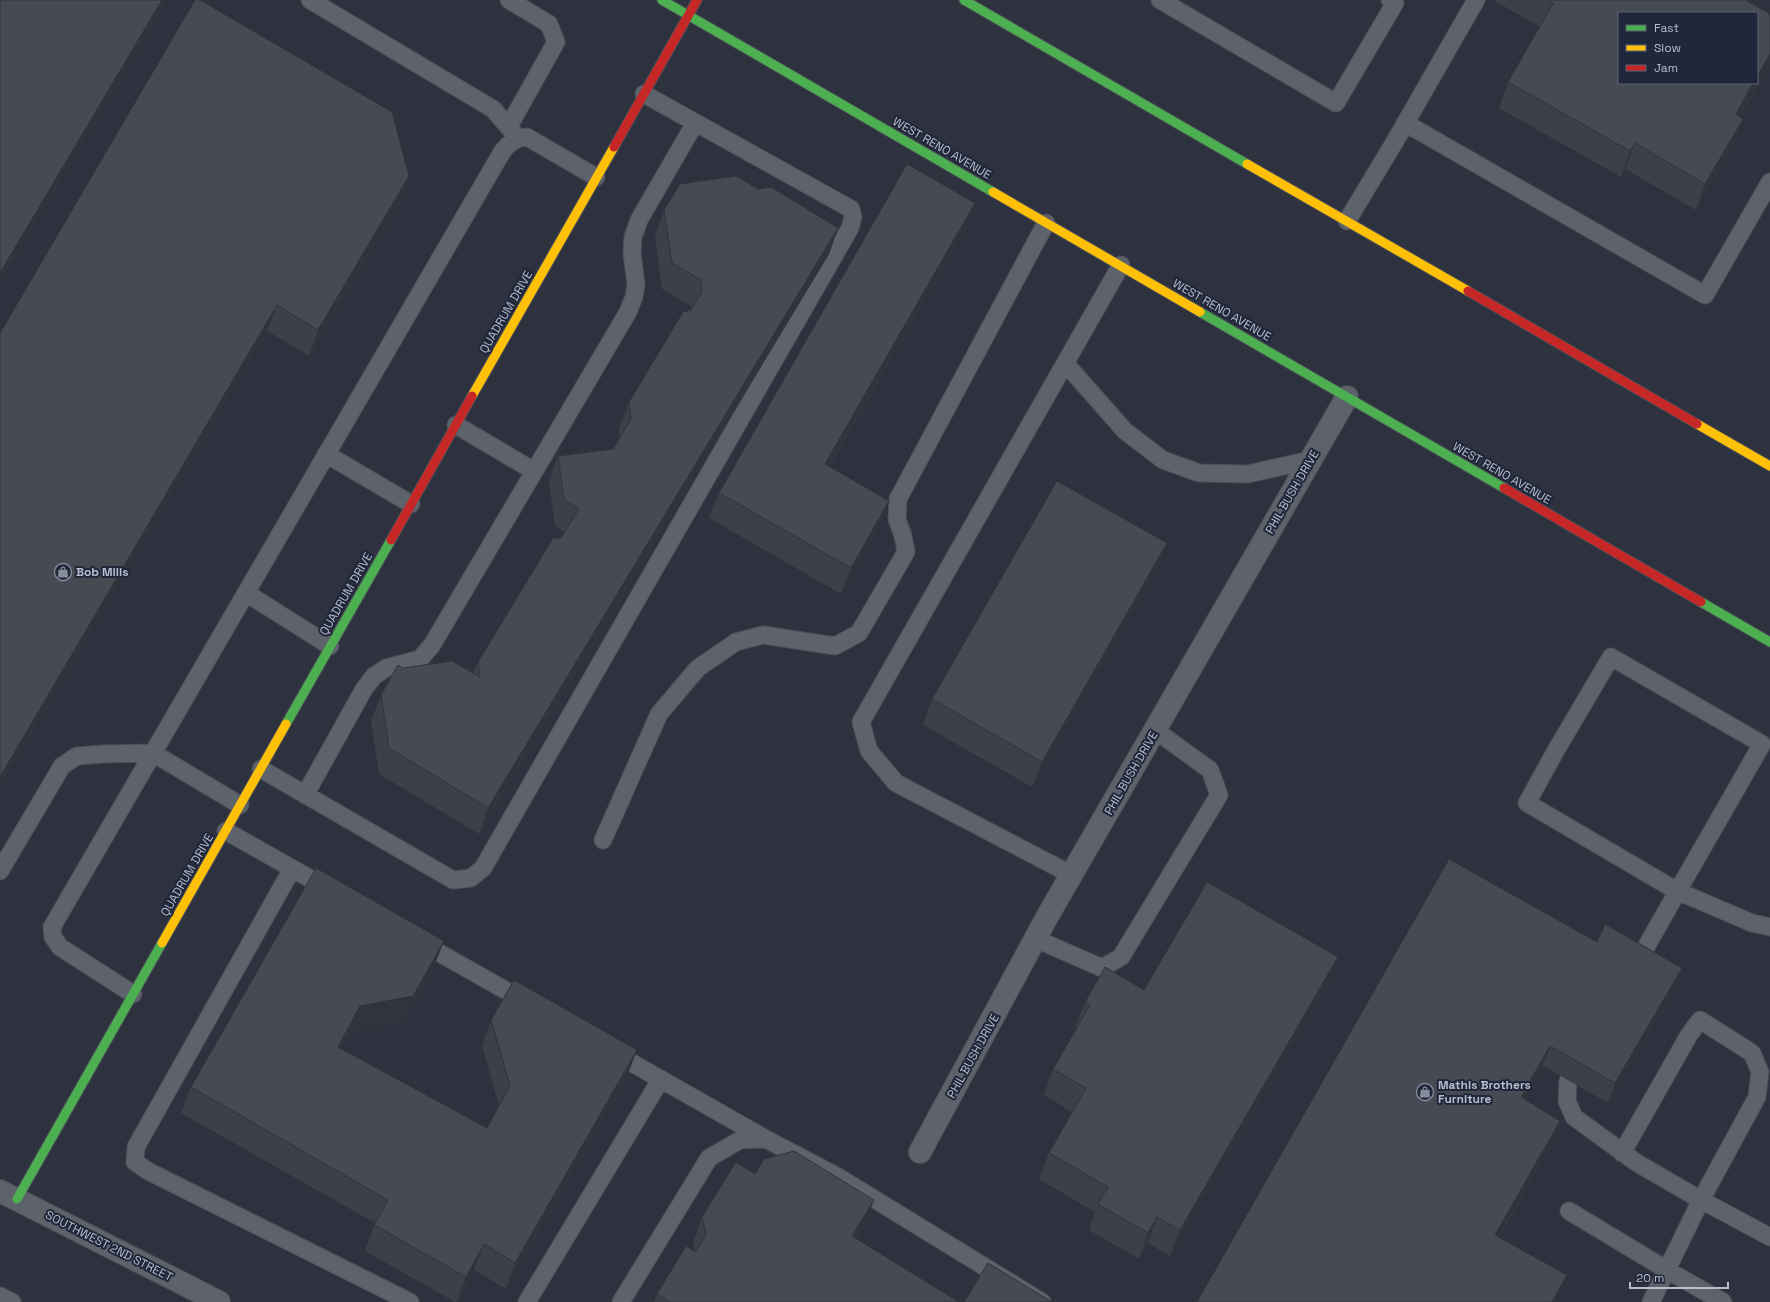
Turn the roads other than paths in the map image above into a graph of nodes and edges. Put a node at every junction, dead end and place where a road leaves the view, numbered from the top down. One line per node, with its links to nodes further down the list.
1 (310, 0): 13 (lane)
2 (509, 0): 13 (lane)
3 (662, 0): 9 (main road, WEST RENO AVENUE)
4 (697, 0): 9 (main road, QUADRUM DRIVE)
5 (964, 0): 16 (main road)
6 (1160, 0): 7 (lane)
7 (1390, 0)
8 (1476, 0): 12 (lane)
9 (688, 15): 10 (main road, QUADRUM DRIVE); 17 (main road, WEST RENO AVENUE)
10 (644, 94): 11 (lane); 14 (main road, QUADRUM DRIVE)
11 (695, 123): 25 (lane); 33 (lane)
12 (1405, 123): 15 (lane); 16 (lane)
13 (513, 132): 14 (lane); 22 (lane)
14 (596, 177): 21 (main road, QUADRUM DRIVE)
15 (1770, 182)
16 (1347, 221): 24 (main road)
17 (1046, 223): 18 (main road, WEST RENO AVENUE); 36 (lane)
18 (1121, 265): 19 (lane); 20 (main road, WEST RENO AVENUE)
19 (1065, 363): 23 (lane); 39 (lane)
20 (1347, 397): 23 (street, PHIL BUSH DRIVE); 28 (main road, WEST RENO AVENUE)
21 (456, 425): 25 (lane); 26 (main road, QUADRUM DRIVE)
22 (326, 454): 26 (lane); 27 (lane)
23 (1310, 460): 30 (street, PHIL BUSH DRIVE)
24 (1770, 466)
25 (534, 471): 33 (lane)
26 (411, 504): 29 (main road, QUADRUM DRIVE)
27 (246, 593): 29 (lane); 31 (lane)
28 (1770, 642)
29 (330, 646): 32 (main road, QUADRUM DRIVE)
30 (1155, 730): 39 (street, PHIL BUSH DRIVE); 44 (lane)
31 (153, 753): 34 (lane); 38 (lane); 46 (lane)
32 (261, 769): 33 (lane); 34 (main road, QUADRUM DRIVE)
33 (305, 795)
34 (240, 805): 35 (main road, QUADRUM DRIVE)
35 (226, 831): 37 (lane); 46 (main road, QUADRUM DRIVE)
36 (603, 840)
37 (292, 869): 41 (lane); 62 (lane)
38 (0, 871)
39 (1072, 875): 44 (street, PHIL BUSH DRIVE)
40 (1677, 891): 40 (lane); 42 (lane); 45 (lane)
41 (346, 900)
42 (1770, 927)
43 (408, 935): 47 (lane)
44 (1036, 939): 52 (street, PHIL BUSH DRIVE)
45 (1636, 965)
46 (133, 994): 54 (main road, QUADRUM DRIVE)
47 (545, 1013)
48 (599, 1044): 49 (lane)
49 (661, 1079): 51 (lane); 63 (lane)
50 (1568, 1081): 53 (lane)
51 (766, 1139): 64 (lane); 65 (lane)
52 (920, 1152)
53 (1622, 1153): 55 (lane); 55 (lane)
54 (8, 1195): 61 (street, SOUTHWEST 2ND STREET)
55 (1701, 1200): 57 (lane); 58 (lane)
56 (1569, 1211): 58 (lane)
57 (1770, 1238)
58 (1667, 1270): 66 (lane); 67 (lane)
59 (0, 1296): 60 (lane)
60 (12, 1302)
61 (219, 1302)
62 (410, 1302)
63 (527, 1302)
64 (621, 1302)
65 (1042, 1302)
66 (1651, 1302)
67 (1723, 1302)

